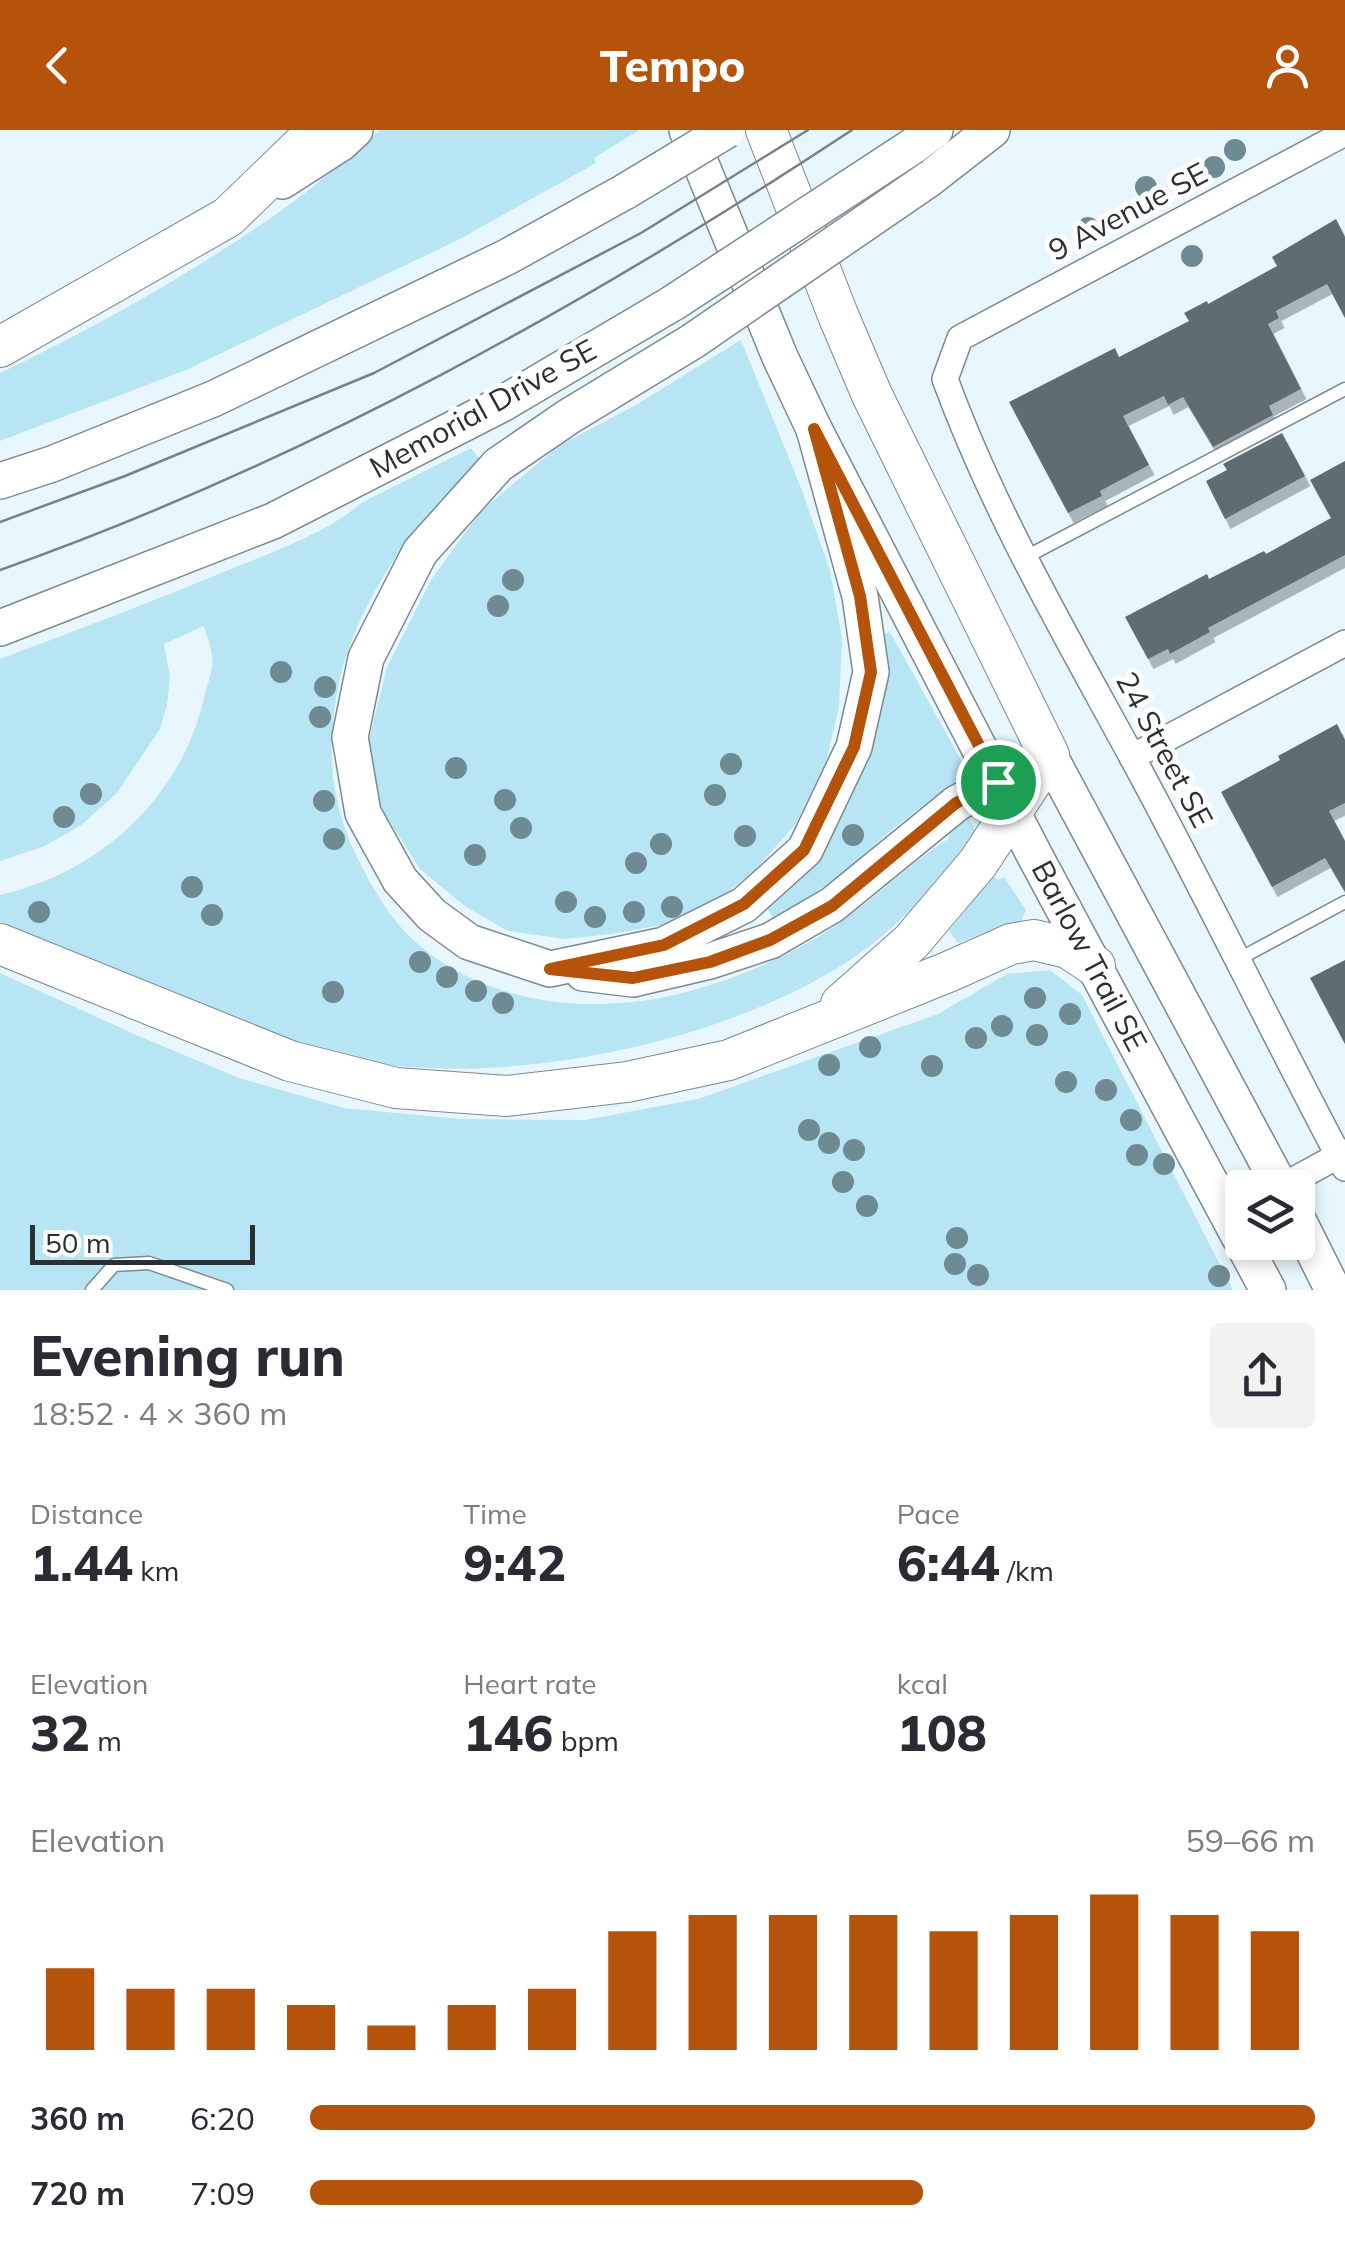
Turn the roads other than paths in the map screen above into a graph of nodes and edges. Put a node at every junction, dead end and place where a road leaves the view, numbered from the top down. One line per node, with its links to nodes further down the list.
1 (318, 130): 9 (main road)
2 (354, 130): 9 (main road)
3 (688, 130): 13 (main road, Barlow Trail SE)
4 (727, 130): 14 (main road, bridge)
5 (766, 130): 18 (main road, Barlow Trail SE)
6 (992, 130): 25 (main road, bridge)
7 (1345, 133): 11 (street, 9 Avenue SE)
8 (924, 138): 16 (main road, Memorial Drive SE, bridge)
9 (228, 217): 10 (main road)
10 (0, 348)
11 (952, 358): 15 (street, 24 Street SE)
12 (1345, 389): 15 (lane)
13 (814, 429): 20 (main road, Barlow Trail SE); 25 (main road)
14 (0, 481)
15 (1024, 558): 19 (street, 24 Street SE)
16 (0, 628)
17 (1345, 643): 19 (street)
18 (1048, 755): 20 (main road); 28 (main road, Barlow Trail SE)
19 (1132, 757): 23 (street, 24 Street SE)
20 (1005, 796): 24 (main road, Barlow Trail SE); 25 (main road); 26 (main road)
21 (1345, 902): 23 (lane)
22 (0, 944): 26 (main road)
23 (1237, 960): 27 (street, 24 Street SE)
24 (1095, 966): 26 (main road); 33 (main road, Barlow Trail SE)
25 (550, 969)
26 (820, 1023)
27 (1343, 1158): 29 (street)
28 (1271, 1170)
29 (1315, 1172)
30 (1315, 1254): 34 (main road)
31 (92, 1290): 32 (lane)
32 (227, 1290)
33 (1268, 1290)
34 (1333, 1290)

